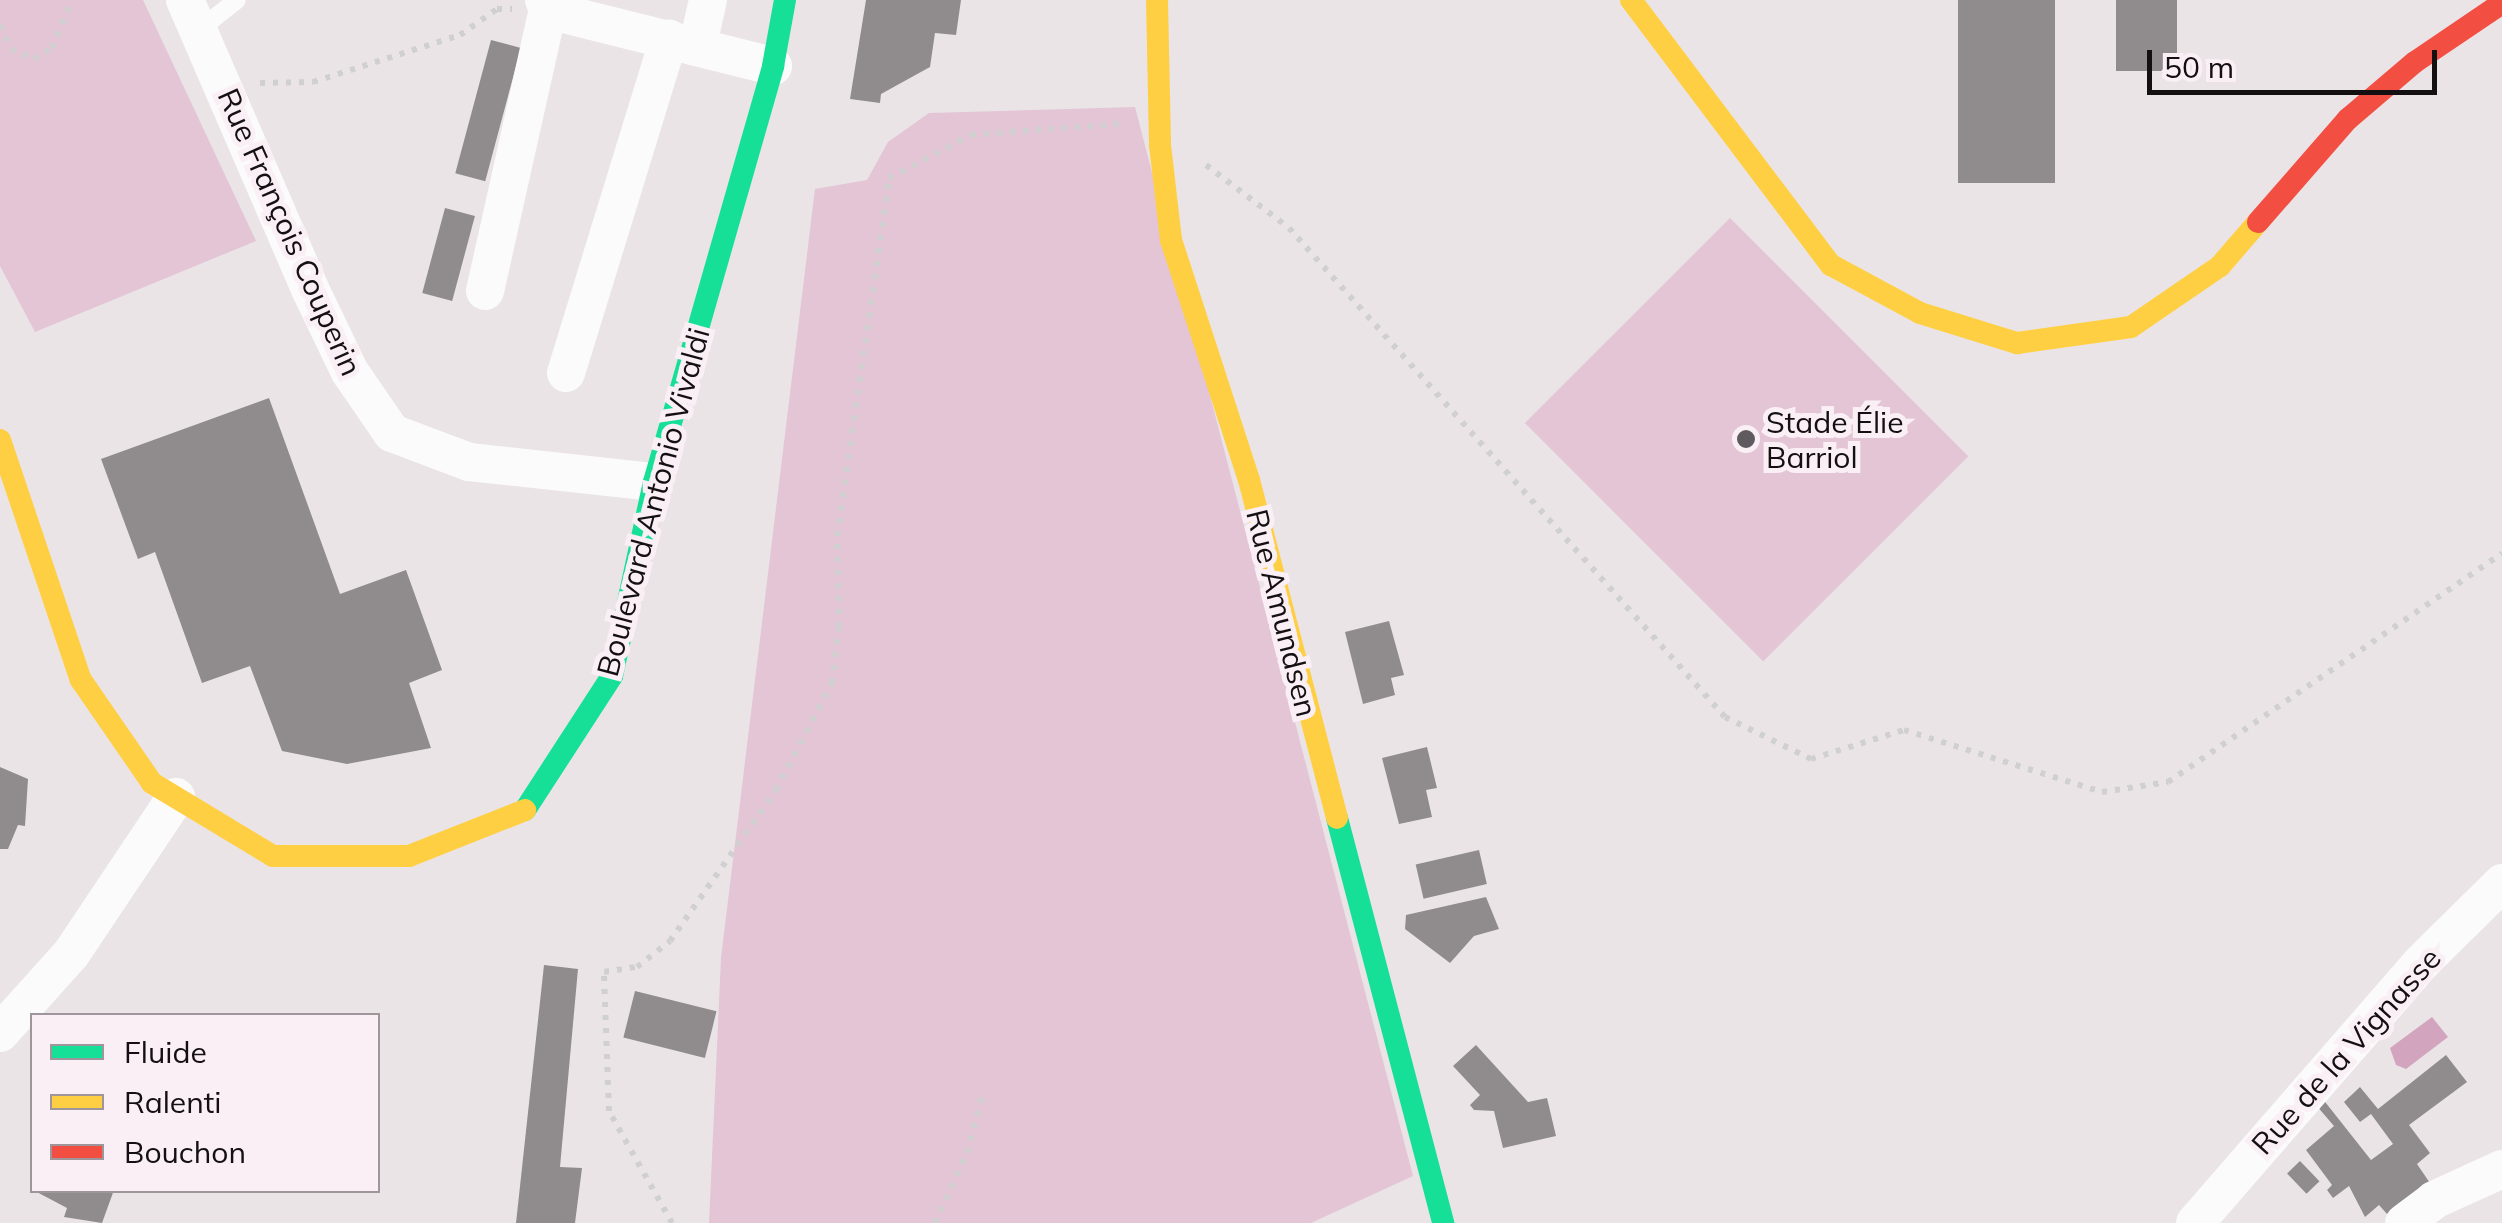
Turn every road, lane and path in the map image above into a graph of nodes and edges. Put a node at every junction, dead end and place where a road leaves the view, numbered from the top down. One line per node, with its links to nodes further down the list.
1 (72, 0): 10 (path)
2 (237, 0): 9 (lane)
3 (708, 0): 11 (street)
4 (785, 0): 12 (street, Boulevard Antonio Vivaldi)
5 (1158, 0): 14 (street, Rue Amundsen)
6 (1632, 0): 8 (street)
7 (546, 5): 11 (street); 13 (path); 16 (street)
8 (2486, 6)
9 (192, 15): 13 (street, Rue François Couperin)
10 (0, 25)
11 (683, 41): 12 (street); 17 (street)
12 (772, 66): 19 (street, Boulevard Antonio Vivaldi)
13 (222, 83): 19 (street, Rue François Couperin)
14 (1160, 119): 15 (street, Rue Amundsen); 26 (path)
15 (1160, 146): 20 (path); 28 (street, Rue Amundsen)
16 (485, 290)
17 (566, 373)
18 (0, 440): 21 (street, Boulevard Antonio Vivaldi)
19 (654, 482): 21 (street, Boulevard Antonio Vivaldi)
20 (2502, 553)
21 (176, 797): 23 (street)
22 (2502, 883): 29 (street, Rue de la Vignasse)
23 (0, 1033)
24 (982, 1097): 27 (path)
25 (2502, 1169): 30 (street)
26 (672, 1223)
27 (934, 1223)
28 (1443, 1223)
29 (2195, 1223)
30 (2404, 1223)

